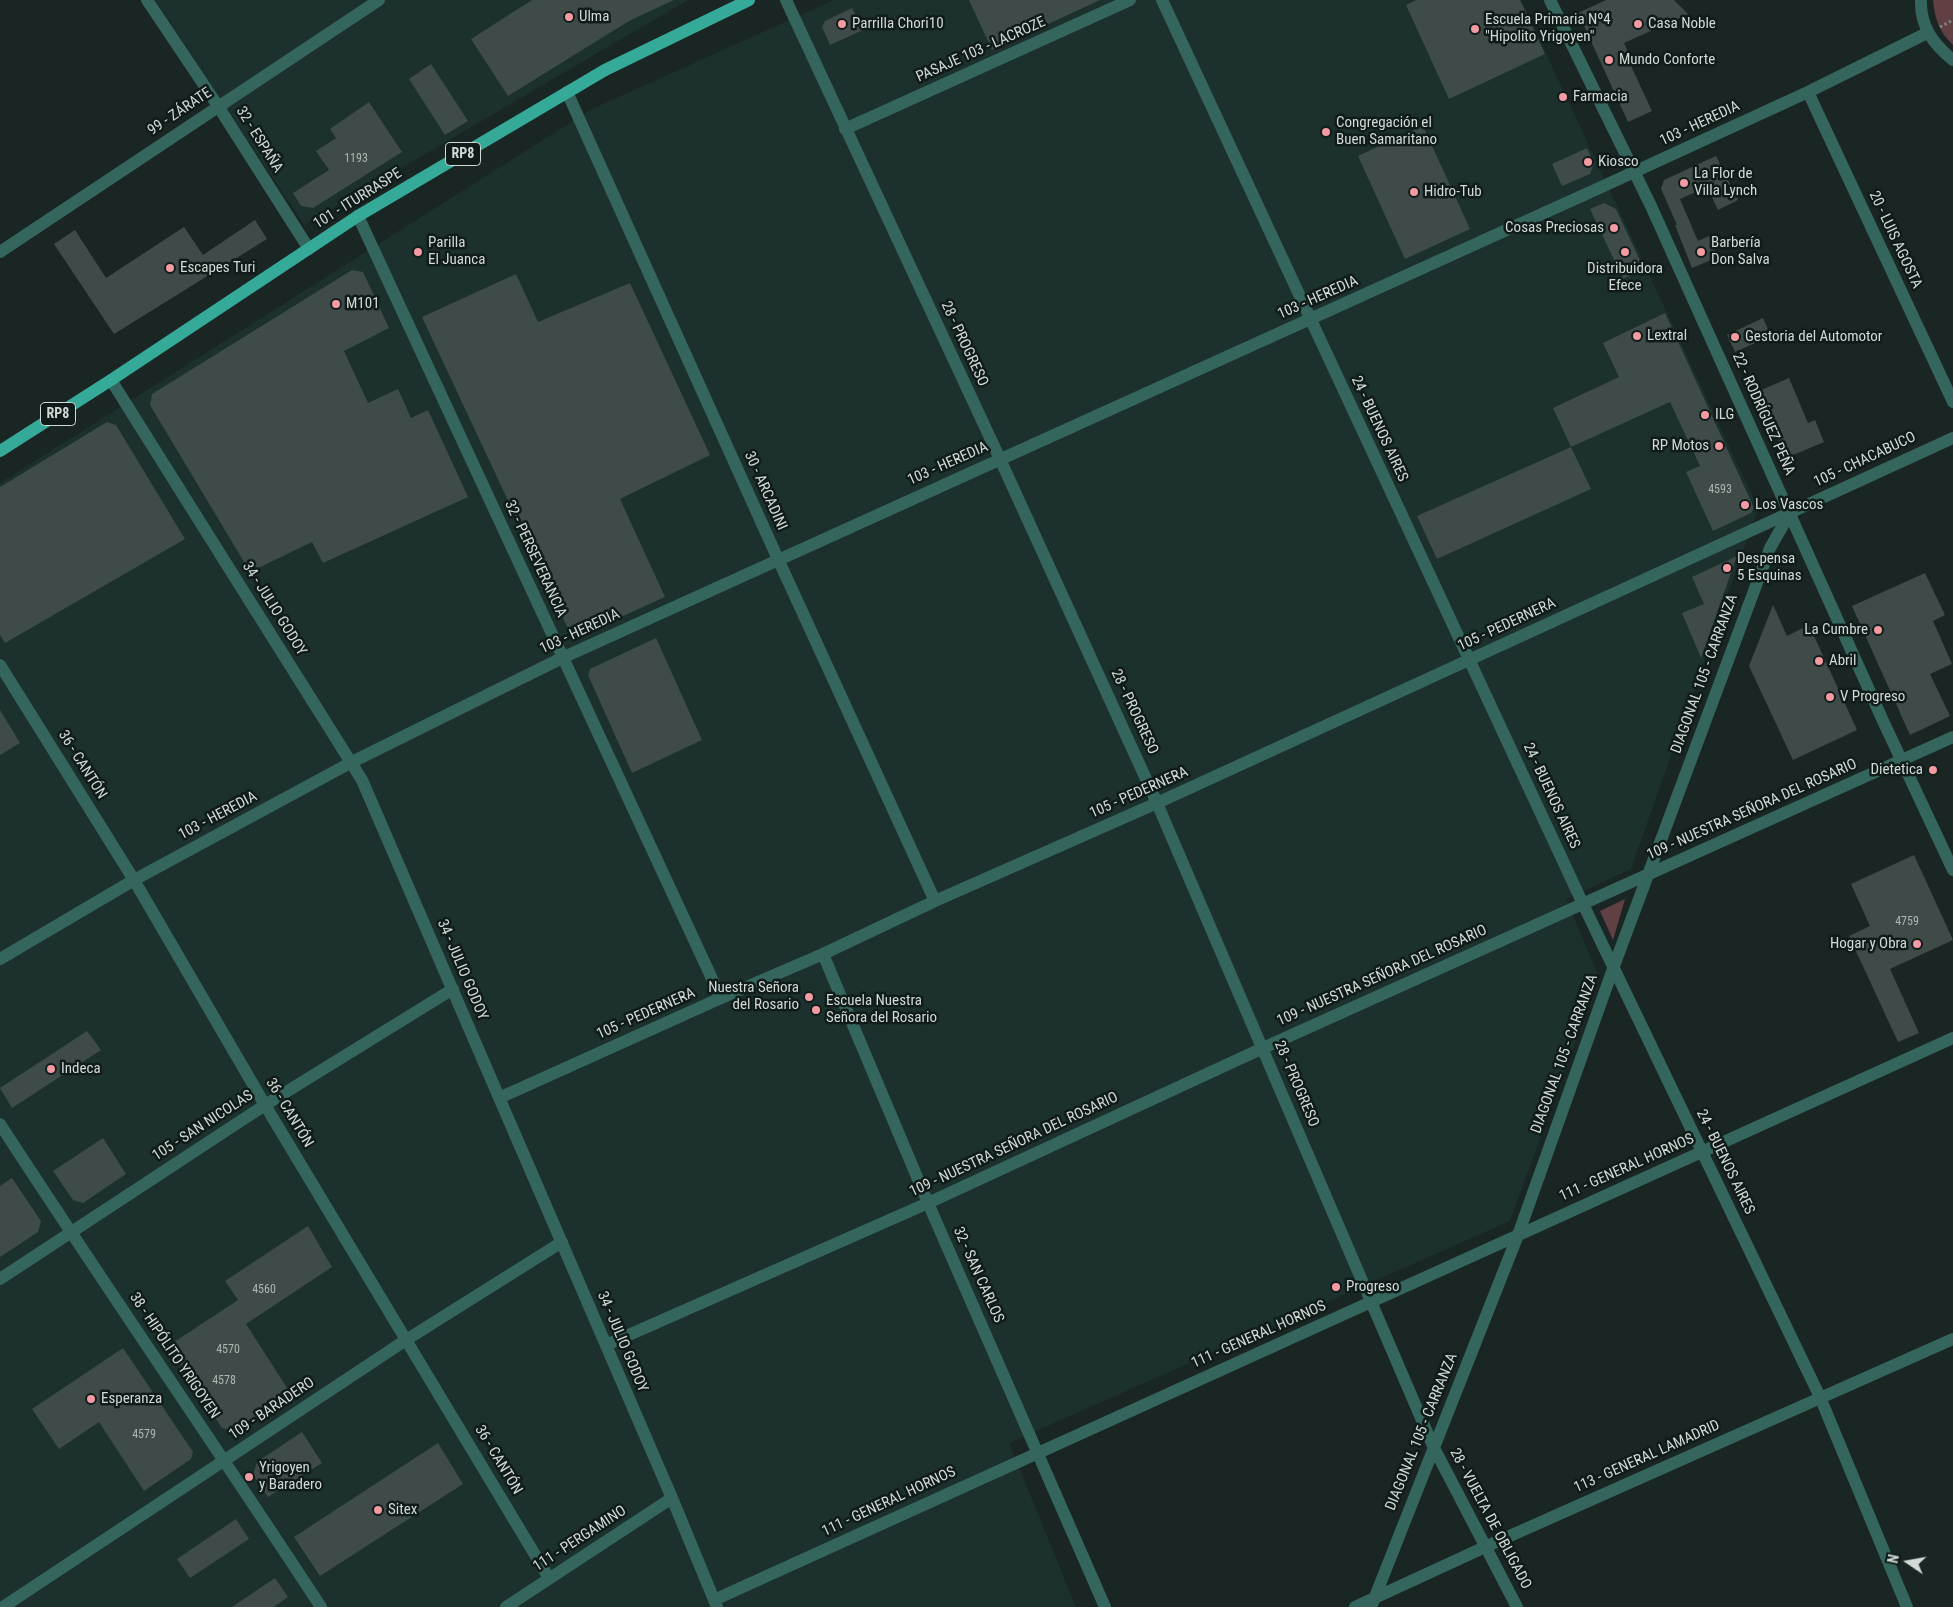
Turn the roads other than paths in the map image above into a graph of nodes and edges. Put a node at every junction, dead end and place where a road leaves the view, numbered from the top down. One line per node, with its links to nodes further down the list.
1 (147, 0): 13 (street, 32 - ESPAÑA)
2 (380, 0): 13 (street, 99 - ZÁRATE)
3 (749, 0): 11 (main road, 101 - ITURRASPE / RP8)
4 (786, 0): 14 (street, 28 - PROGRESO)
5 (1130, 0): 14 (street, PASAJE 103 - LACROZE)
6 (1162, 0): 19 (street, 24 - BUENOS AIRES)
7 (1550, 0): 15 (street, 22 - RODRÍGUEZ PEÑA)
8 (1921, 0): 9 (street)
9 (1927, 33): 10 (street); 12 (street, 103 - HEREDIA)
10 (1953, 60)
11 (567, 92): 16 (main road, 101 - ITURRASPE / RP8); 26 (street, 30 - ARCADINI)
12 (1808, 92): 15 (street, 103 - HEREDIA); 21 (street, 20 - LUIS AGOSTA)
13 (218, 106): 17 (street, 32 - ESPAÑA); 18 (street, 99 - ZÁRATE)
14 (844, 129): 24 (street, 28 - PROGRESO)
15 (1634, 172): 19 (street, 103 - HEREDIA); 25 (street, 22 - RODRÍGUEZ PEÑA)
16 (358, 216): 17 (main road, 101 - ITURRASPE / RP8); 27 (street, 32 - PERSEVERANCIA)
17 (309, 248): 20 (main road, 101 - ITURRASPE / RP8)
18 (0, 252)
19 (1310, 319): 24 (street, 103 - HEREDIA); 28 (street, 24 - BUENOS AIRES)
20 (111, 380): 23 (main road, 101 - ITURRASPE / RP8); 32 (street, 34 - JULIO GODOY)
21 (1953, 402)
22 (1953, 438): 25 (street, 105 - CHACABUCO)
23 (2, 447)
24 (1000, 459): 26 (street, 103 - HEREDIA); 33 (street, 28 - PROGRESO)
25 (1790, 513): 28 (street, 105 - PEDERNERA); 31 (street, 22 - RODRÍGUEZ PEÑA); 35 (street, DIAGONAL 105 - CARRANZA)
26 (778, 559): 27 (street, 103 - HEREDIA); 37 (street, 30 - ARCADINI)
27 (562, 658): 32 (street, 103 - HEREDIA); 43 (street, 32 - PERSEVERANCIA)
28 (1469, 660): 33 (street, 105 - PEDERNERA); 38 (street, 24 - BUENOS AIRES)
29 (0, 665): 36 (street, 36 - CANTÓN)
30 (1953, 737): 31 (street, 109 - NUESTRA SEÑORA DEL ROSARIO)
31 (1902, 761): 34 (street, 22 - RODRÍGUEZ PEÑA); 35 (street, 109 - NUESTRA SEÑORA DEL ROSARIO)
32 (352, 762): 36 (street, 103 - HEREDIA); 42 (street, 34 - JULIO GODOY)
33 (1157, 803): 37 (street, 105 - PEDERNERA); 45 (street, 28 - PROGRESO)
34 (1953, 870)
35 (1648, 874): 38 (street, 109 - NUESTRA SEÑORA DEL ROSARIO); 41 (street, DIAGONAL 105 - CARRANZA)
36 (134, 880): 40 (street, 103 - HEREDIA); 47 (street, 36 - CANTÓN)
37 (935, 902): 39 (street, 105 - PEDERNERA)
38 (1583, 904): 41 (street, 24 - BUENOS AIRES); 45 (street, 109 - NUESTRA SEÑORA DEL ROSARIO)
39 (823, 954): 43 (street, 105 - PEDERNERA); 50 (street, 32 - SAN CARLOS)
40 (0, 959)
41 (1614, 966): 49 (street, 24 - BUENOS AIRES); 52 (street, DIAGONAL 105 - CARRANZA)
42 (453, 989): 46 (street, 34 - JULIO GODOY); 47 (street, 105 - SAN NICOLAS)
43 (721, 998): 46 (street, 105 - PEDERNERA)
44 (1953, 1038): 49 (street, 111 - GENERAL HORNOS)
45 (1263, 1048): 50 (street, 109 - NUESTRA SEÑORA DEL ROSARIO); 55 (street, 28 - PROGRESO)
46 (499, 1098): 53 (street, 34 - JULIO GODOY)
47 (265, 1105): 51 (street, 105 - SAN NICOLAS); 57 (street, 36 - CANTÓN)
48 (0, 1124): 51 (street, 38 - HIPÓLITO YRIGOYEN)
49 (1702, 1152): 52 (street, 111 - GENERAL HORNOS); 59 (street, 24 - BUENOS AIRES)
50 (928, 1203): 58 (street, 109 - NUESTRA SEÑORA DEL ROSARIO); 61 (street, 32 - SAN CARLOS)
51 (70, 1232): 54 (street, 105 - SAN NICOLAS); 62 (street, 38 - HIPÓLITO YRIGOYEN)
52 (1518, 1235): 55 (street, 111 - GENERAL HORNOS); 60 (street, DIAGONAL 105 - CARRANZA)
53 (562, 1242): 57 (street, 109 - BARADERO); 58 (street, 34 - JULIO GODOY)
54 (0, 1279)
55 (1371, 1302): 60 (street, 28 - PROGRESO); 61 (street, 111 - GENERAL HORNOS)
56 (1953, 1339): 59 (street, 113 - GENERAL LAMADRID)
57 (406, 1340): 62 (street, 109 - BARADERO); 65 (street, 36 - CANTÓN)
58 (606, 1345): 63 (street, 34 - JULIO GODOY)
59 (1820, 1397): 64 (street, 113 - GENERAL LAMADRID); 74 (street, 24 - BUENOS AIRES)
60 (1433, 1446): 64 (street, 28 - VUELTA DE OBLIGADO); 67 (street, DIAGONAL 105 - CARRANZA)
61 (1038, 1452): 66 (street, 111 - GENERAL HORNOS); 71 (street, 32 - SAN CARLOS)
62 (225, 1460): 68 (street, 109 - BARADERO); 69 (street, 38 - HIPÓLITO YRIGOYEN)
63 (672, 1498): 65 (street, 111 - PERGAMINO); 66 (street, 34 - JULIO GODOY)
64 (1485, 1546): 67 (street, 113 - GENERAL LAMADRID); 73 (street, 28 - VUELTA DE OBLIGADO)
65 (550, 1578): 70 (street, 111 - PERGAMINO)
66 (716, 1603)
67 (1373, 1603): 72 (street, 113 - GENERAL LAMADRID)
68 (3, 1607)
69 (321, 1607)
70 (506, 1607)
71 (1105, 1607)
72 (1355, 1607)
73 (1517, 1607)
74 (1907, 1607)

